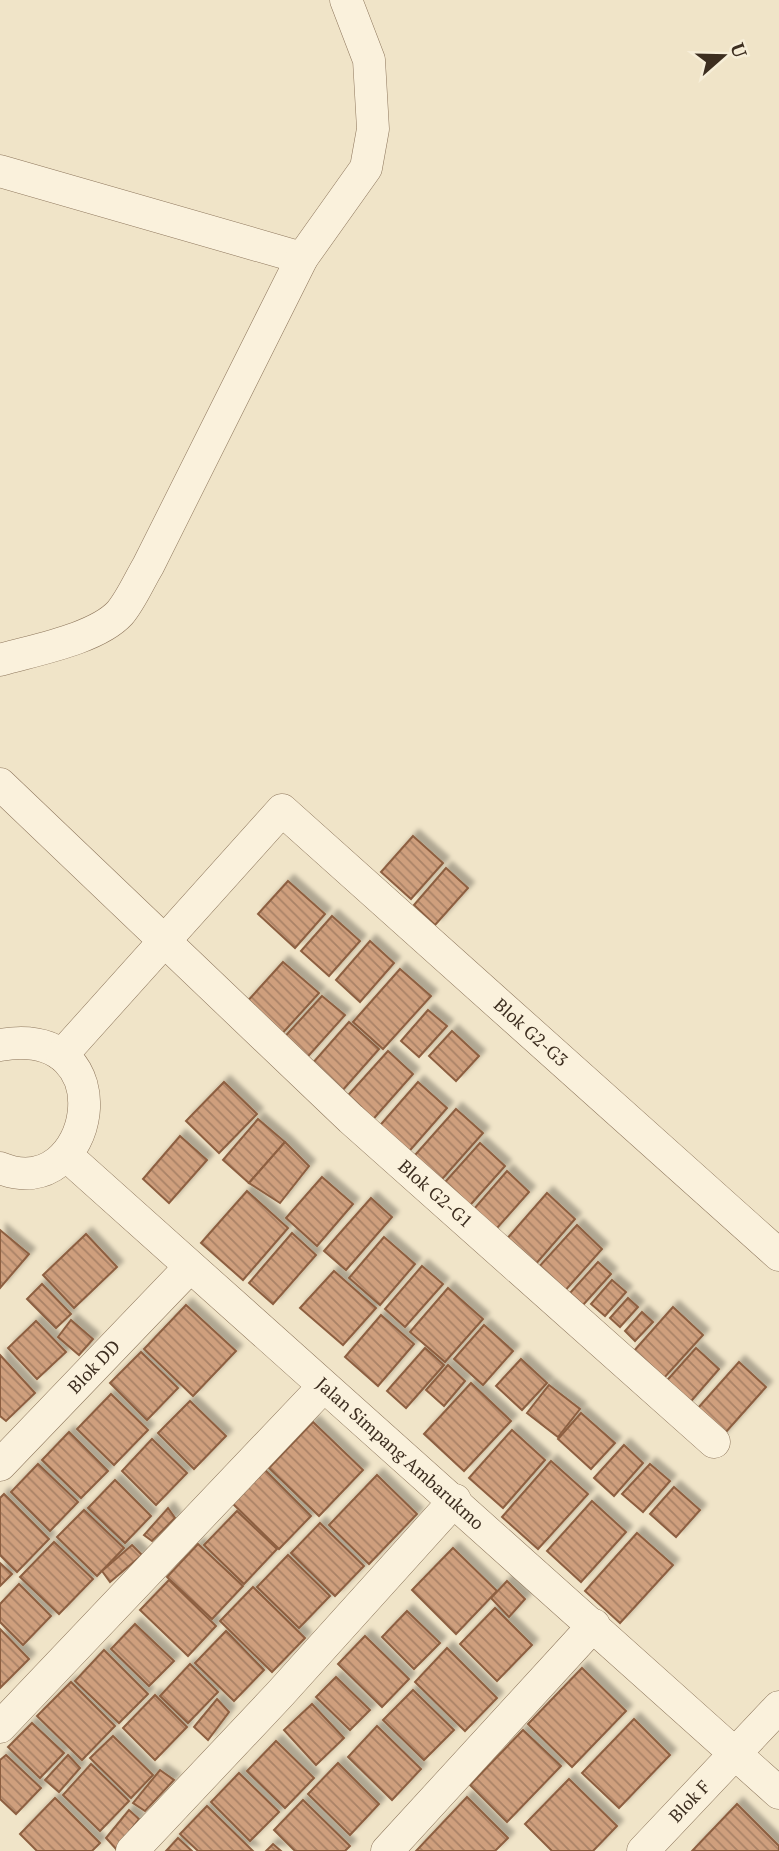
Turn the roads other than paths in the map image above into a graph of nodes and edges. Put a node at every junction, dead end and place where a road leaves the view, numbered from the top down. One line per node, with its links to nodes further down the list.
1 (346, 0): 3 (street)
2 (0, 171): 3 (street)
3 (302, 258): 4 (street)
4 (0, 660)
5 (0, 784): 6 (street, Blok G2-G1)
6 (162, 941): 8 (street); 11 (street, Blok G2-G3); 14 (street, Blok G2-G1)
7 (0, 1045): 8 (street)
8 (62, 1055): 9 (street)
9 (66, 1155): 10 (street); 12 (street, Jalan Simpang Ambarukmo)
10 (0, 1168)
11 (779, 1255)
12 (190, 1267): 13 (street, Jalan Simpang Ambarukmo); 15 (street, Blok DD)
13 (323, 1387): 16 (street, Jalan Simpang Ambarukmo); 19 (street)
14 (714, 1442)
15 (0, 1465)
16 (455, 1500): 17 (street, Jalan Simpang Ambarukmo); 22 (street)
17 (594, 1625): 20 (street, Jalan Simpang Ambarukmo); 23 (street)
18 (779, 1707): 20 (street, Blok F)
19 (0, 1727)
20 (734, 1752): 21 (street, Jalan Simpang Ambarukmo); 24 (street, Blok F)
21 (779, 1793)
22 (132, 1851)
23 (387, 1851)
24 (643, 1851)

